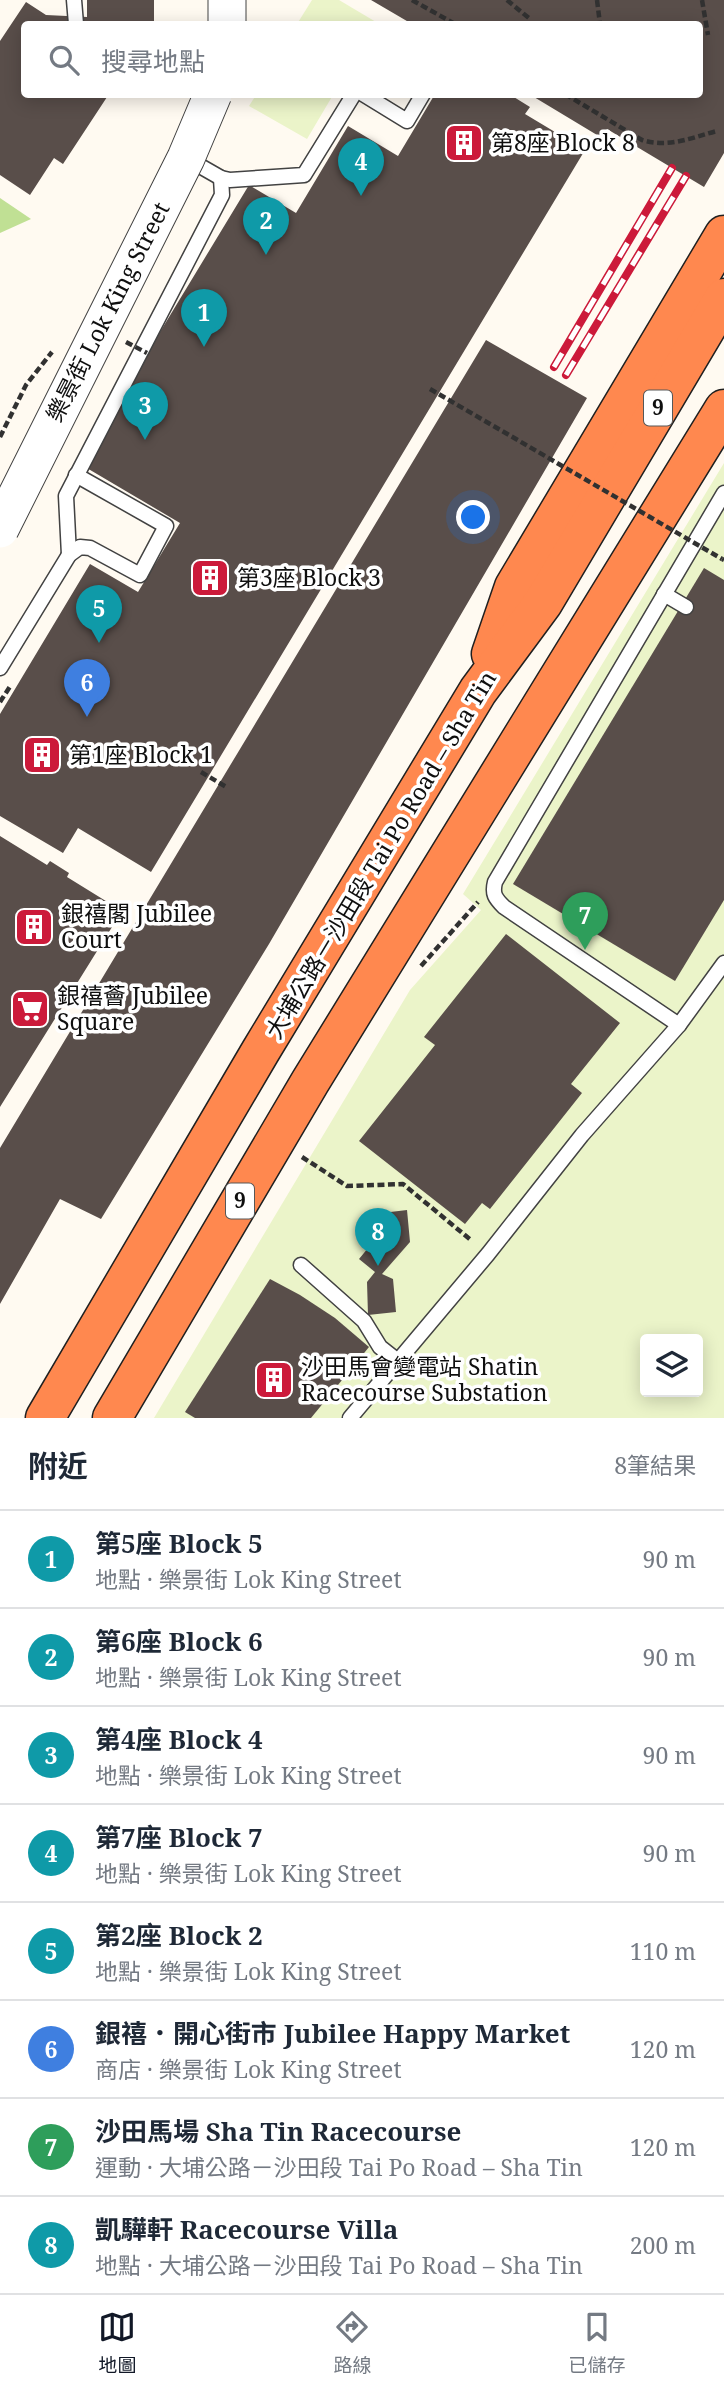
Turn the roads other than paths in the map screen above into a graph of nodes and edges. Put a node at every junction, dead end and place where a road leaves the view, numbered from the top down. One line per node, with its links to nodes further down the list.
1 (74, 0): 3 (lane)
2 (227, 0): 4 (street)
3 (76, 21)
4 (227, 21)
5 (211, 98): 9 (street, 樂景街 Lok King Street, bridge)
6 (352, 98): 11 (lane)
7 (370, 98): 8 (lane)
8 (420, 98)
9 (186, 158): 10 (lane); 18 (street, 樂景街 Lok King Street, bridge)
10 (221, 177): 11 (lane); 12 (lane)
11 (241, 180): 12 (lane)
12 (222, 195): 16 (lane)
13 (724, 235): 23 (highway)
14 (724, 298): 23 (highway, 大埔公路－沙田段 Tai Po Road – Sha Tin / 9)
15 (724, 409): 29 (highway, 9)
16 (76, 475): 19 (lane); 19 (lane)
17 (724, 493): 20 (lane)
18 (0, 529)
19 (69, 555): 22 (lane)
20 (664, 594): 21 (lane); 25 (lane)
21 (686, 607)
22 (0, 668)
23 (478, 691): 28 (highway, 大埔公路－沙田段 Tai Po Road – Sha Tin / 9)
24 (724, 963): 25 (lane)
25 (679, 1025): 27 (lane)
26 (301, 1265): 27 (lane)
27 (399, 1362): 30 (lane)
28 (45, 1418)
29 (112, 1418)
30 (350, 1418)

